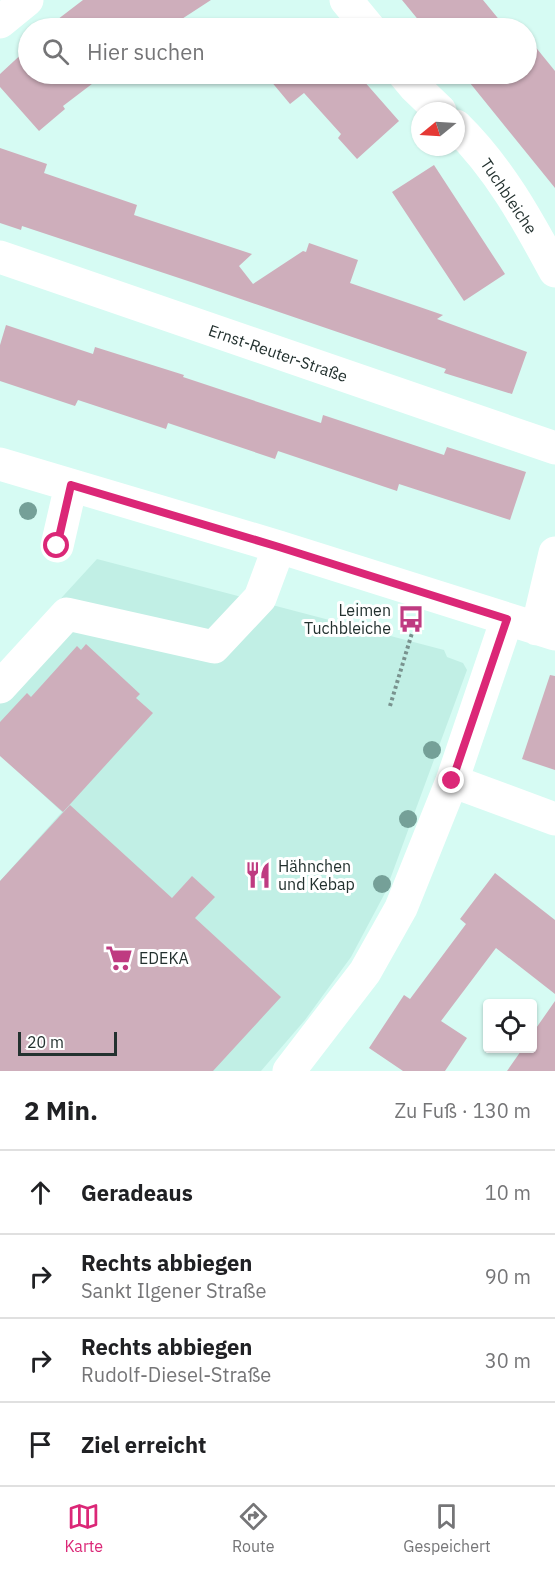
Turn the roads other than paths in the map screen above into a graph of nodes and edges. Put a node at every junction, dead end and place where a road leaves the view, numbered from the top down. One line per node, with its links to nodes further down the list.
1 (27, 0): 4 (street)
2 (346, 0): 3 (street)
3 (361, 18)
4 (0, 22)
5 (414, 84): 6 (street)
6 (431, 102)
7 (465, 136): 9 (street, Tuchbleiche)
8 (0, 257): 10 (street, Ernst-Reuter-Straße)
9 (555, 271)
10 (555, 448)
11 (0, 464): 12 (street)
12 (71, 485): 13 (street); 14 (street)
13 (57, 546)
14 (279, 547): 16 (street); 17 (street)
15 (555, 553): 16 (street)
16 (533, 627): 18 (street)
17 (0, 687)
18 (452, 781): 19 (street); 20 (street)
19 (555, 819)
20 (289, 1071)

